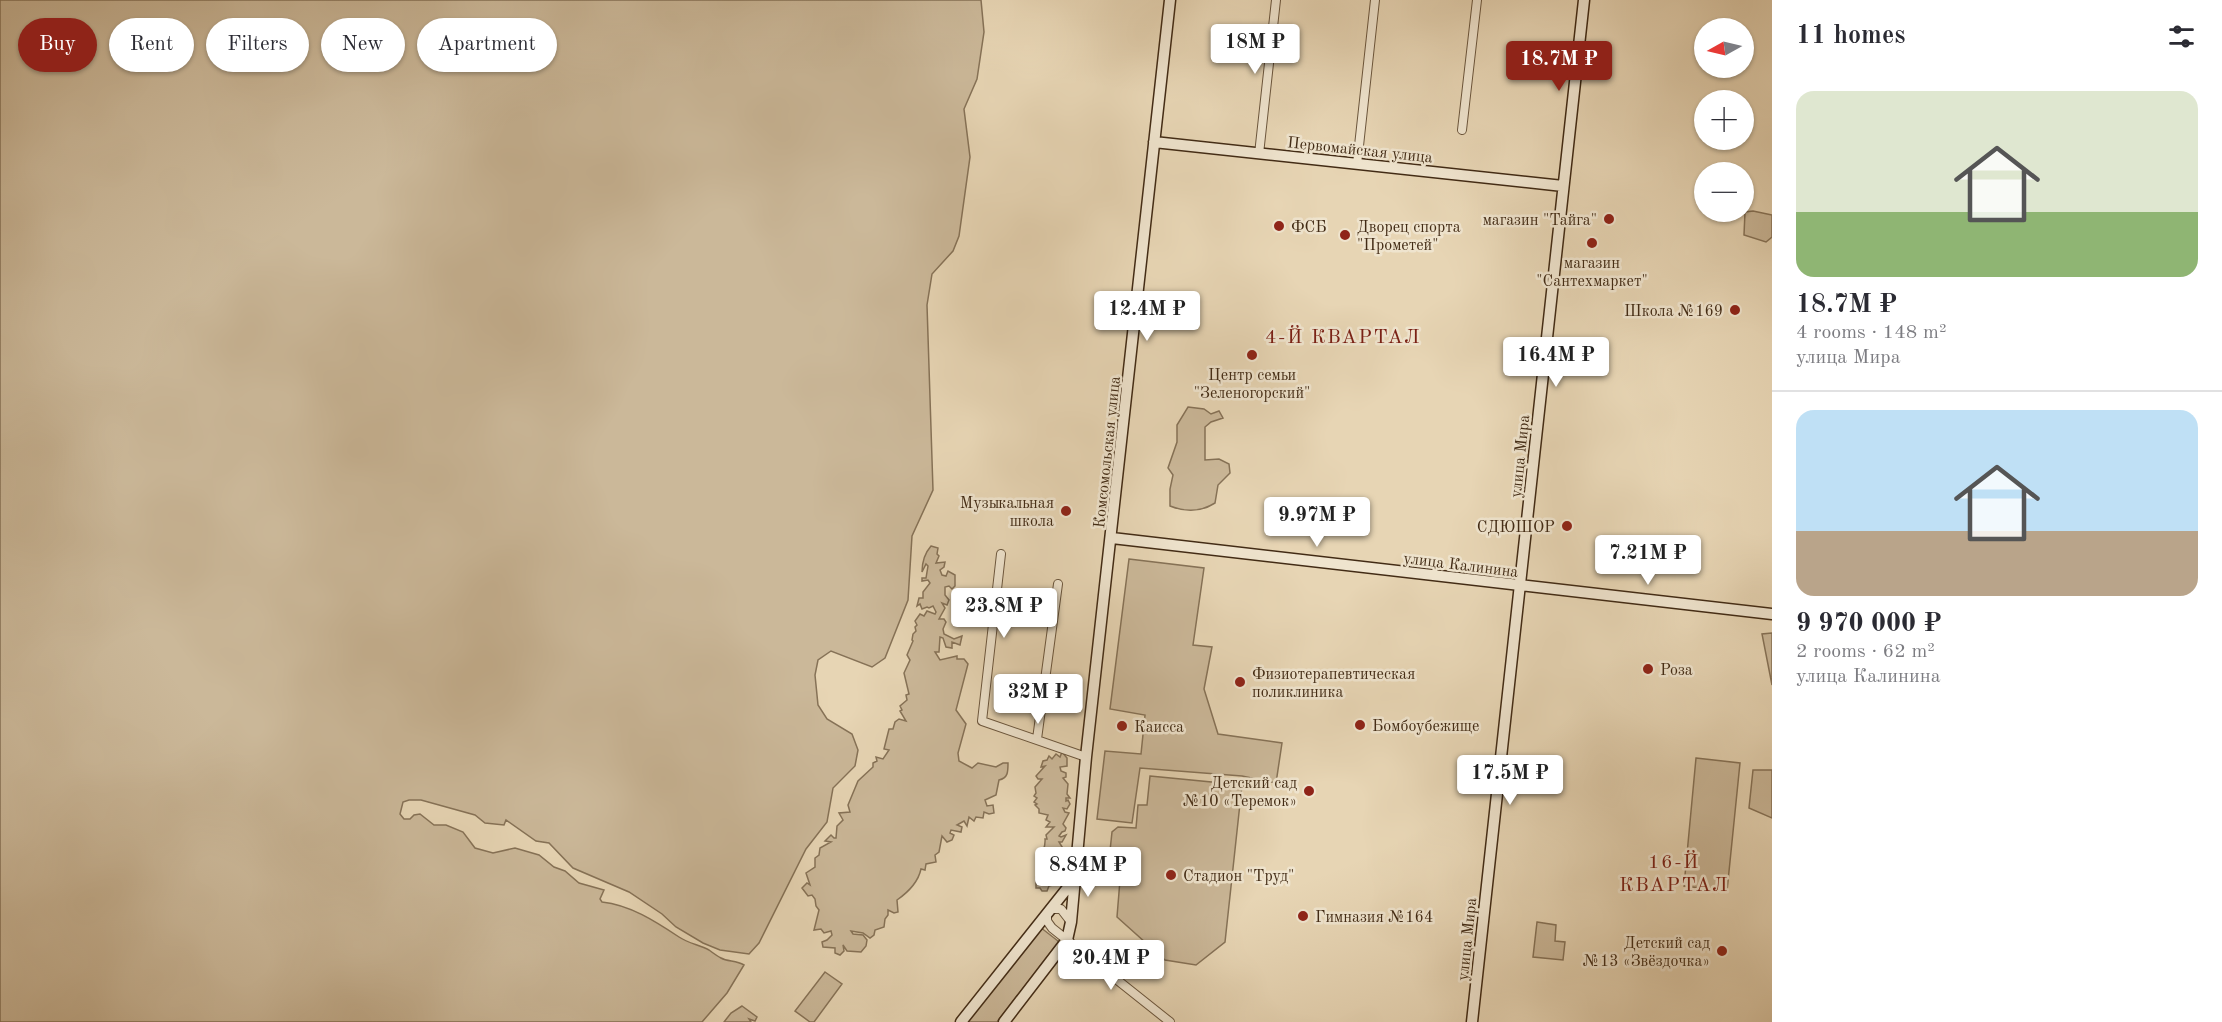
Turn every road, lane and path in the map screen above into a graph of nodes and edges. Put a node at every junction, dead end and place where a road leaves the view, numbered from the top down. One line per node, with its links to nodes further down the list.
1 (1170, 0): 7 (street, Комсомольская улица)
2 (1276, 0): 8 (street)
3 (1375, 0): 9 (street)
4 (1478, 0): 6 (street)
5 (1584, 0): 10 (street, улица Мира)
6 (1462, 130)
7 (1154, 142): 8 (street, Первомайская улица); 11 (street, Комсомольская улица)
8 (1259, 154): 9 (street, Первомайская улица)
9 (1356, 164): 10 (street, Первомайская улица)
10 (1563, 186): 14 (street, улица Мира)
11 (1112, 538): 14 (street, улица Калинина); 17 (street, Комсомольская улица)
12 (1000, 554): 16 (street)
13 (1058, 584): 16 (street)
14 (1520, 586): 15 (street, улица Калинина); 25 (street, улица Мира)
15 (1772, 614)
16 (1037, 739): 17 (street)
17 (1086, 757): 18 (street, Комсомольская улица)
18 (1076, 870): 19 (street, Комсомольская улица); 20 (street, Комсомольская улица)
19 (1049, 911): 20 (street); 21 (street); 22 (street, Комсомольская улица)
20 (1071, 922): 21 (street, Комсомольская улица)
21 (1067, 940): 23 (street, Комсомольская улица); 24 (street)
22 (961, 1022)
23 (1004, 1022)
24 (1170, 1022)
25 (1472, 1022)

